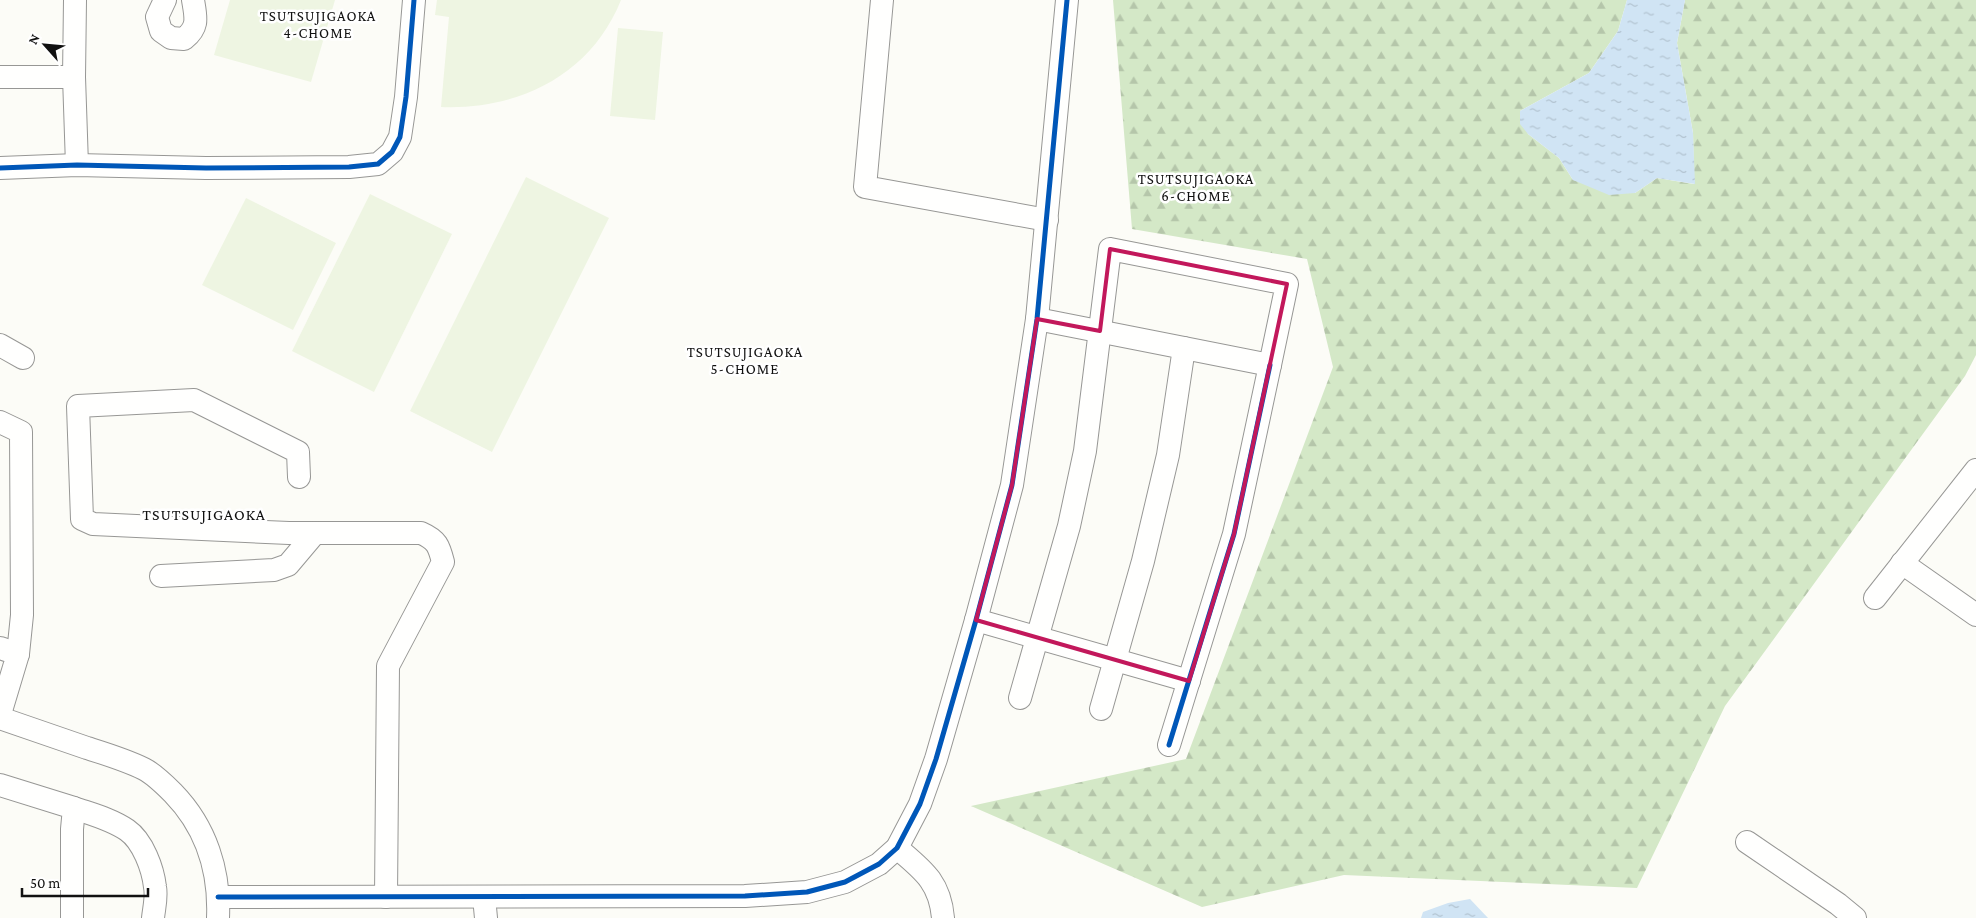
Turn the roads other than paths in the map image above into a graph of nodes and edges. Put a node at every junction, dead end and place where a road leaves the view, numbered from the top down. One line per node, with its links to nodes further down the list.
1 (75, 0): 8 (street)
2 (165, 0): 3 (street)
3 (193, 0)
4 (414, 0): 9 (street)
5 (882, 0): 11 (street)
6 (1067, 0): 11 (street)
7 (0, 77): 8 (street)
8 (74, 77): 9 (street)
9 (77, 165): 10 (street)
10 (0, 168)
11 (1047, 220): 12 (street)
12 (1037, 319): 13 (street); 26 (street)
13 (1100, 332): 15 (street); 17 (street); 27 (street)
14 (0, 345): 16 (street)
15 (1184, 348): 17 (street); 29 (street)
16 (24, 358)
17 (1270, 365): 30 (street)
18 (0, 422): 28 (street)
19 (1976, 470): 22 (street)
20 (299, 477): 21 (street)
21 (315, 533): 23 (street); 40 (street)
22 (1902, 563): 24 (street); 25 (street)
23 (161, 576)
24 (1875, 598)
25 (1976, 615)
26 (976, 620): 27 (street); 39 (street)
27 (1038, 638): 29 (street); 31 (street)
28 (9, 651): 33 (street)
29 (1115, 660): 30 (street); 32 (street)
30 (1189, 681): 35 (street)
31 (1020, 698)
32 (1101, 709)
33 (0, 714)
34 (0, 718): 42 (street)
35 (1169, 745)
36 (0, 785): 37 (street)
37 (74, 808): 43 (street); 44 (street)
38 (1747, 842): 46 (street)
39 (896, 848): 41 (street); 45 (street)
40 (386, 897): 41 (street); 42 (street)
41 (485, 907)
42 (218, 908)
43 (72, 918)
44 (153, 918)
45 (943, 918)
46 (1855, 918)

